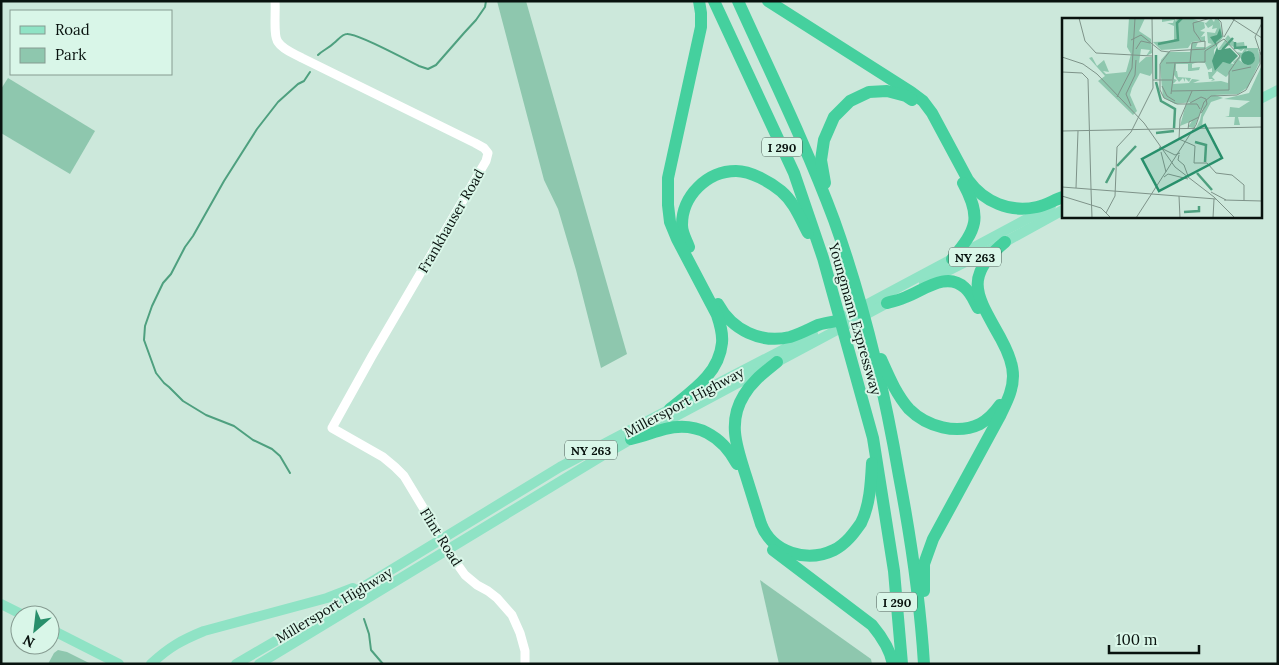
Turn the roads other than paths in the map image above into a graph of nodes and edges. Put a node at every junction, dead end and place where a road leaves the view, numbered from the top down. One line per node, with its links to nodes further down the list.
1 (275, 1): 20 (street, Frankhauser Road)
2 (699, 1): 19 (highway)
3 (714, 1): 13 (highway, Youngmann Expressway / I 290)
4 (738, 1): 11 (highway, Youngmann Expressway / I 290)
5 (768, 1): 8 (highway)
6 (1278, 90): 7 (main road)
7 (1262, 98)
8 (1062, 198)
9 (1062, 199): 14 (main road, Millersport Highway / NY 263)
10 (1062, 211): 12 (main road, Millersport Highway / NY 263)
11 (834, 219): 14 (highway); 17 (highway, Youngmann Expressway / I 290)
12 (1005, 242): 15 (main road, Millersport Highway / NY 263); 27 (highway)
13 (823, 258): 16 (highway); 21 (highway, Youngmann Expressway / I 290)
14 (952, 259): 16 (main road, Millersport Highway / NY 263)
15 (887, 303): 17 (highway); 18 (main road, Millersport Highway / NY 263)
16 (837, 321): 19 (main road, Millersport Highway / NY 263)
17 (870, 334): 27 (highway, Youngmann Expressway / I 290)
18 (777, 362): 21 (highway); 22 (main road, Millersport Highway / NY 263)
19 (670, 408): 23 (main road, Millersport Highway / NY 263)
20 (332, 428): 23 (street, Flint Road)
21 (873, 438): 34 (highway, Youngmann Expressway / I 290)
22 (631, 439): 24 (main road, Millersport Highway / NY 263); 33 (highway)
23 (440, 540): 24 (street, Flint Road); 25 (main road, Millersport Highway / NY 263)
24 (446, 549): 31 (main road, Millersport Highway / NY 263); 32 (street, Flint Road)
25 (375, 580): 29 (main road); 30 (main road, Millersport Highway / NY 263)
26 (60, 634): 28 (main road)
27 (922, 636): 35 (highway, Youngmann Expressway / I 290)
28 (119, 664)
29 (151, 664)
30 (236, 664)
31 (259, 664)
32 (525, 664)
33 (893, 664)
34 (902, 664)
35 (924, 664)

